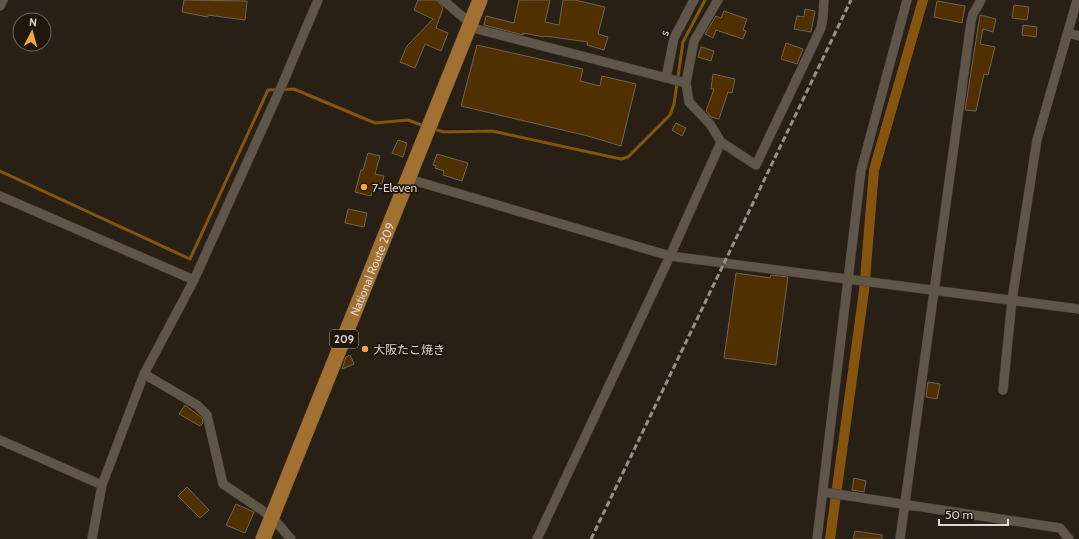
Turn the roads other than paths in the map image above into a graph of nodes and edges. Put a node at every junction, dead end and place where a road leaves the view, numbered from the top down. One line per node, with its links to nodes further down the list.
1 (3, 0): 11 (street)
2 (318, 0): 22 (street)
3 (443, 0): 12 (street)
4 (480, 0): 12 (highway, National Route 209 / 209)
5 (694, 0): 15 (street, s)
6 (718, 0): 16 (street)
7 (824, 0): 17 (street)
8 (907, 0): 21 (street)
9 (981, 0): 23 (street)
10 (1077, 0): 13 (street)
11 (0, 6)
12 (470, 24): 15 (street); 18 (highway, National Route 209 / 209)
13 (1068, 33): 14 (street); 24 (street)
14 (1079, 36)
15 (669, 79): 16 (street)
16 (684, 82): 17 (street)
17 (721, 142): 20 (street)
18 (409, 179): 20 (street); 32 (highway, National Route 209 / 209)
19 (0, 196): 22 (street)
20 (670, 256): 21 (street); 36 (street)
21 (848, 279): 23 (street); 30 (street)
22 (194, 280): 26 (street)
23 (934, 290): 24 (street); 31 (street)
24 (1012, 300): 25 (street); 27 (street)
25 (1079, 309)
26 (144, 374): 29 (street); 32 (street)
27 (1003, 390)
28 (0, 440): 29 (street)
29 (102, 485): 33 (street)
30 (823, 492): 31 (street); 37 (street)
31 (905, 506): 38 (street); 39 (street)
32 (272, 517): 34 (highway, National Route 209 / 209); 35 (street)
33 (92, 539)
34 (263, 539)
35 (291, 539)
36 (537, 539)
37 (817, 539)
38 (900, 539)
39 (1069, 539)

